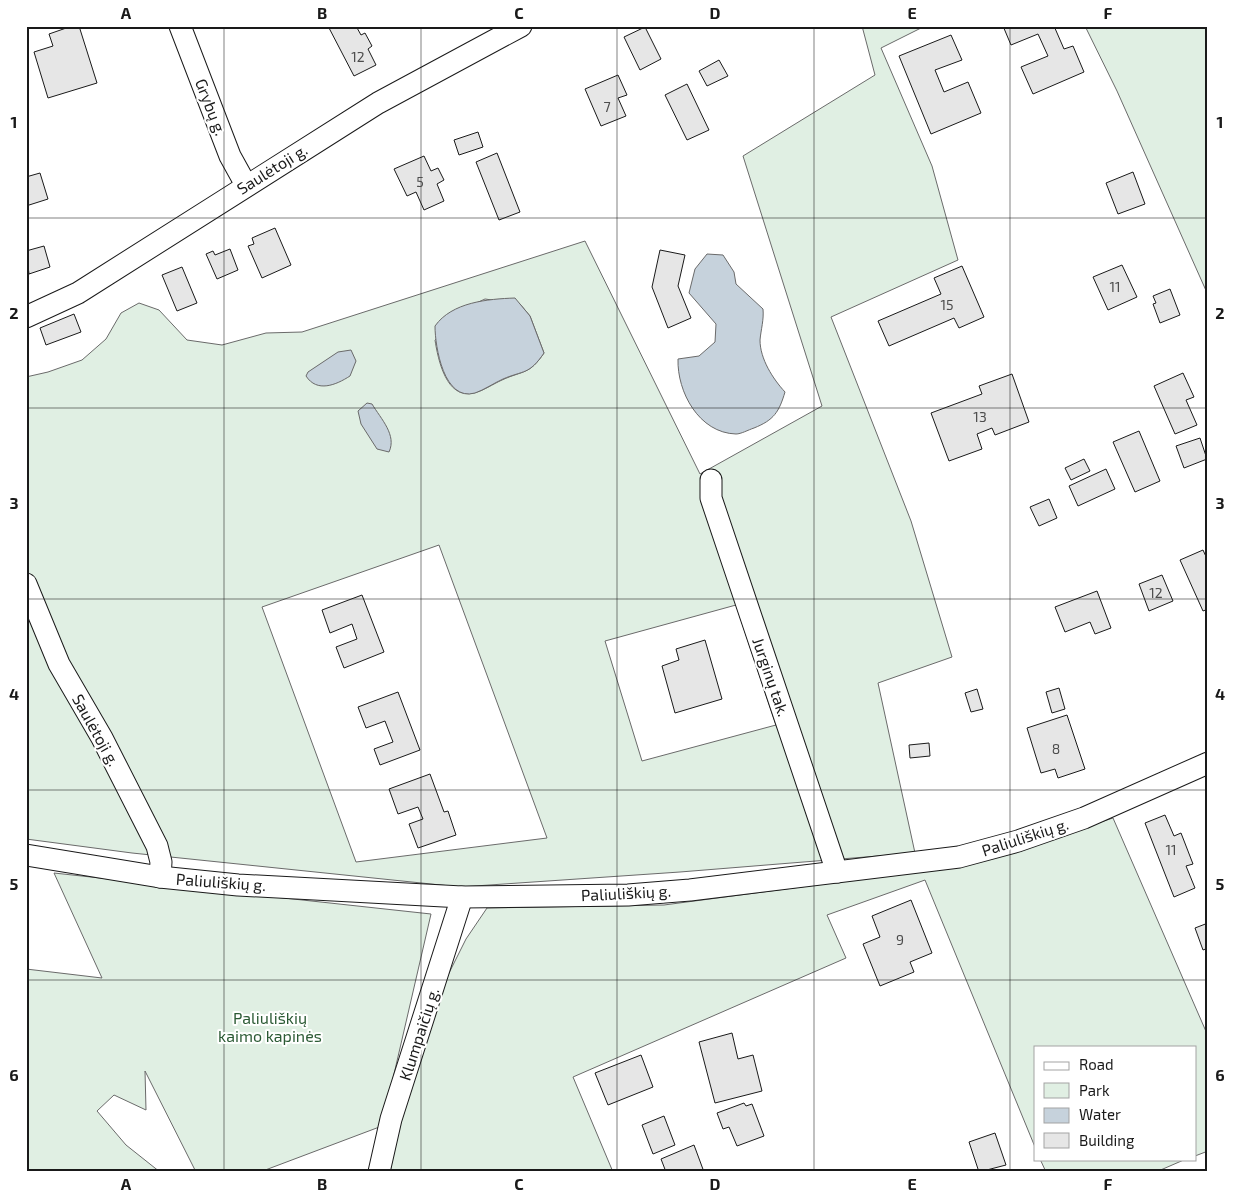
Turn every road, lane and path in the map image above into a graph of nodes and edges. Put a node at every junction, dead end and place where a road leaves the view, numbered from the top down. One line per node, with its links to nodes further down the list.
1 (180, 26): 3 (street, Grybų g.)
2 (521, 26): 3 (street, Saulėtoji g.)
3 (246, 185): 4 (street, Saulėtoji g.)
4 (26, 317)
5 (711, 480): 9 (street, Jurginų tak.)
6 (26, 584): 10 (street, Saulėtoji g.)
7 (1208, 763): 9 (street, Paliuliškių g.)
8 (26, 855): 10 (street, Paliuliškių g.)
9 (837, 872): 11 (street, Paliuliškių g.)
10 (160, 877): 11 (street, Paliuliškių g.)
11 (462, 897): 12 (street, Klumpaičių g.)
12 (379, 1172)

